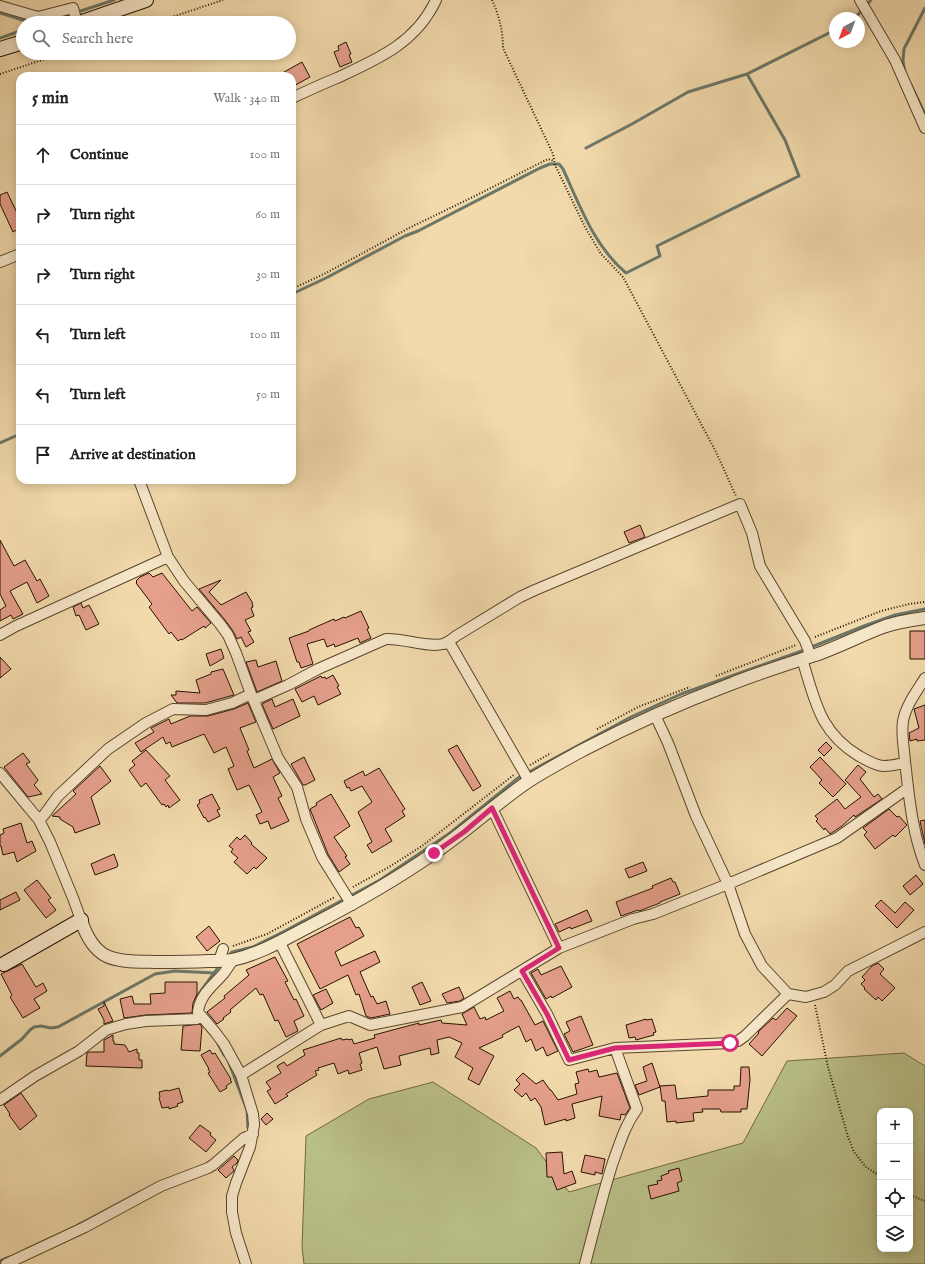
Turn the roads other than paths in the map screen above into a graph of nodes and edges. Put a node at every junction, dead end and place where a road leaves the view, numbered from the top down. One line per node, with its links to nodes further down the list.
1 (146, 0): 8 (main road)
2 (436, 0): 11 (street)
3 (863, 5): 12 (street)
4 (0, 6): 5 (street)
5 (35, 16)
6 (42, 16): 7 (street)
7 (75, 16)
8 (87, 16)
9 (16, 44): 10 (main road)
10 (0, 49)
11 (296, 96)
12 (925, 128)
13 (16, 256): 14 (street)
14 (0, 262)
15 (141, 484): 16 (street)
16 (168, 557): 18 (street); 22 (street)
17 (925, 618): 20 (street)
18 (0, 635)
19 (449, 642): 20 (street); 22 (street); 26 (street)
20 (807, 653): 23 (street); 24 (street)
21 (925, 678): 24 (street)
22 (252, 697): 29 (street); 32 (street)
23 (655, 715): 26 (street); 31 (street)
24 (906, 763): 27 (street)
25 (0, 773): 29 (street)
26 (527, 777): 28 (street)
27 (908, 788): 30 (street); 31 (street)
28 (492, 808): 32 (street); 36 (street)
29 (39, 820): 33 (street)
30 (925, 865)
31 (728, 884): 36 (street); 41 (street)
32 (349, 900): 35 (street)
33 (80, 920): 38 (street); 39 (main road)
34 (925, 932): 41 (street)
35 (280, 942): 38 (street); 43 (street)
36 (559, 948): 40 (street)
37 (222, 949): 38 (street)
38 (225, 960): 42 (street)
39 (2, 964)
40 (522, 971): 43 (street); 44 (street)
41 (788, 994): 44 (street)
42 (199, 1018): 45 (street); 46 (street)
43 (321, 1025): 45 (street)
44 (615, 1048): 50 (street)
45 (241, 1075): 47 (street)
46 (0, 1100)
47 (253, 1134): 48 (street); 49 (street)
48 (6, 1264)
49 (246, 1264)
50 (585, 1264)

